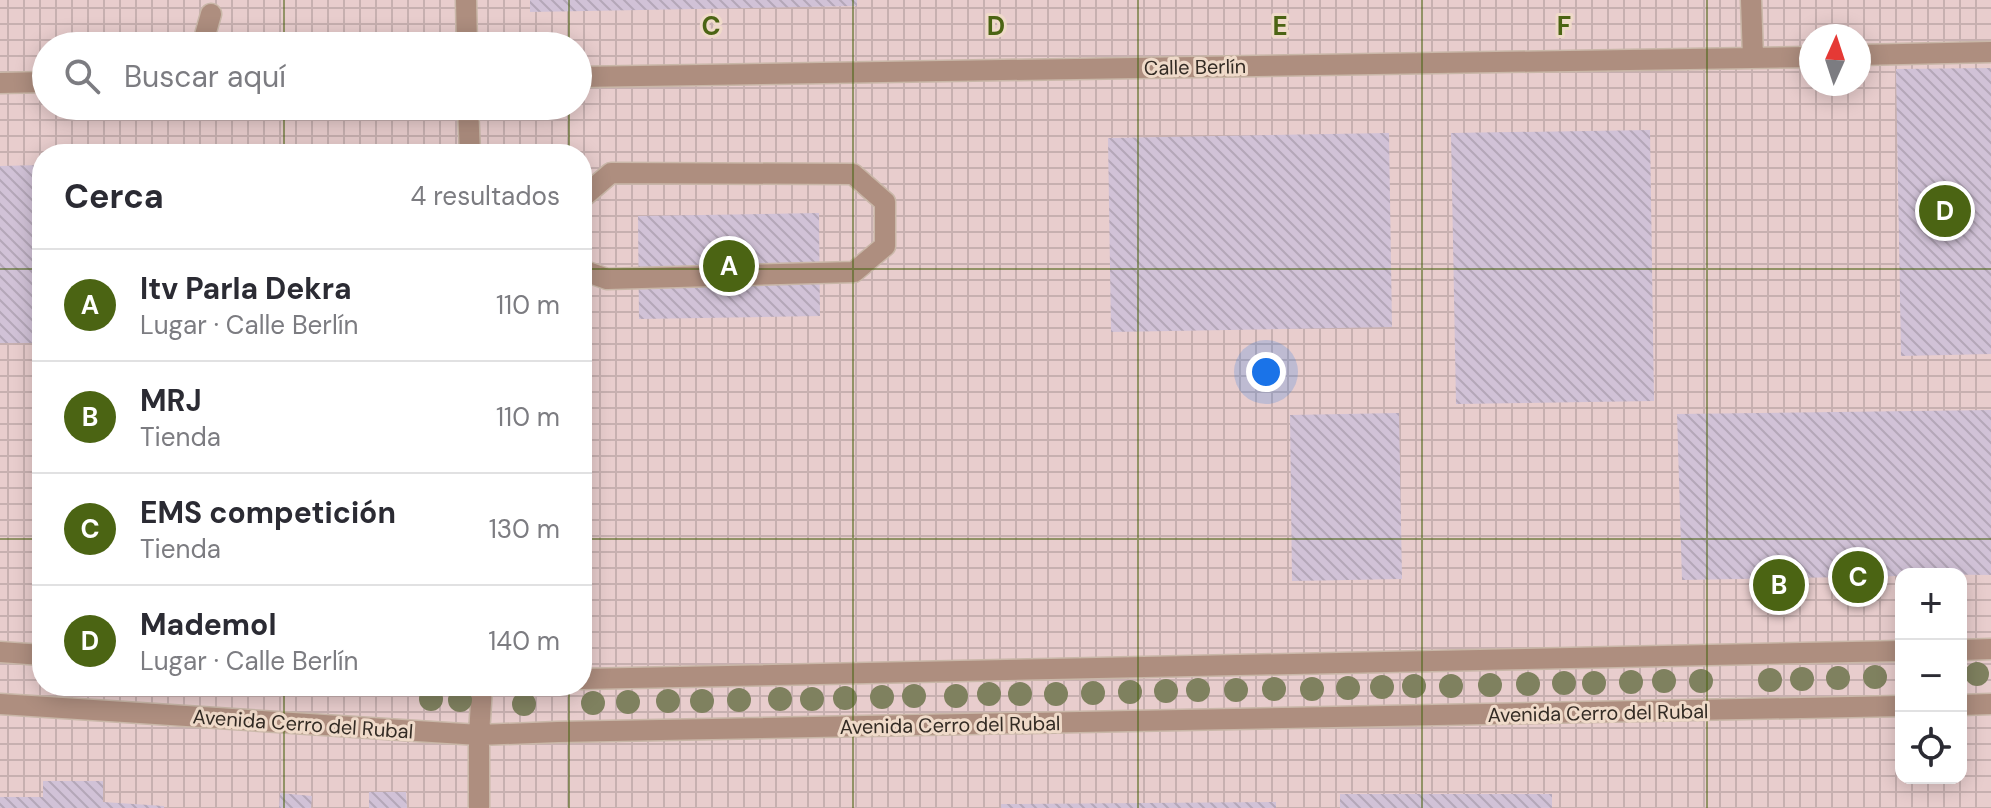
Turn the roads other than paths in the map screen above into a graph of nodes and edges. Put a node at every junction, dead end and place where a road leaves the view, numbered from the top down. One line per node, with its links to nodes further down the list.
1 (466, 0): 5 (street)
2 (1751, 0): 9 (street)
3 (211, 14): 4 (street)
4 (206, 32)
5 (467, 32)
6 (1991, 52): 7 (street)
7 (1871, 55)
8 (1799, 57): 9 (street, Calle Berlín)
9 (1753, 58): 10 (street, Calle Berlín)
10 (592, 77)
11 (32, 82): 12 (street)
12 (0, 83)
13 (469, 120): 14 (street)
14 (470, 144)
15 (592, 189): 16 (street)
16 (592, 274)
17 (1991, 649): 18 (street)
18 (1967, 650)
19 (1895, 651): 22 (street)
20 (0, 652): 21 (street)
21 (32, 654)
22 (592, 679)
23 (481, 696): 28 (street)
24 (0, 704): 28 (street, Avenida Cerro del Rubal)
25 (1991, 704): 26 (street)
26 (1967, 705)
27 (1895, 706): 28 (street, Avenida Cerro del Rubal)
28 (479, 735): 29 (street)
29 (479, 808)

